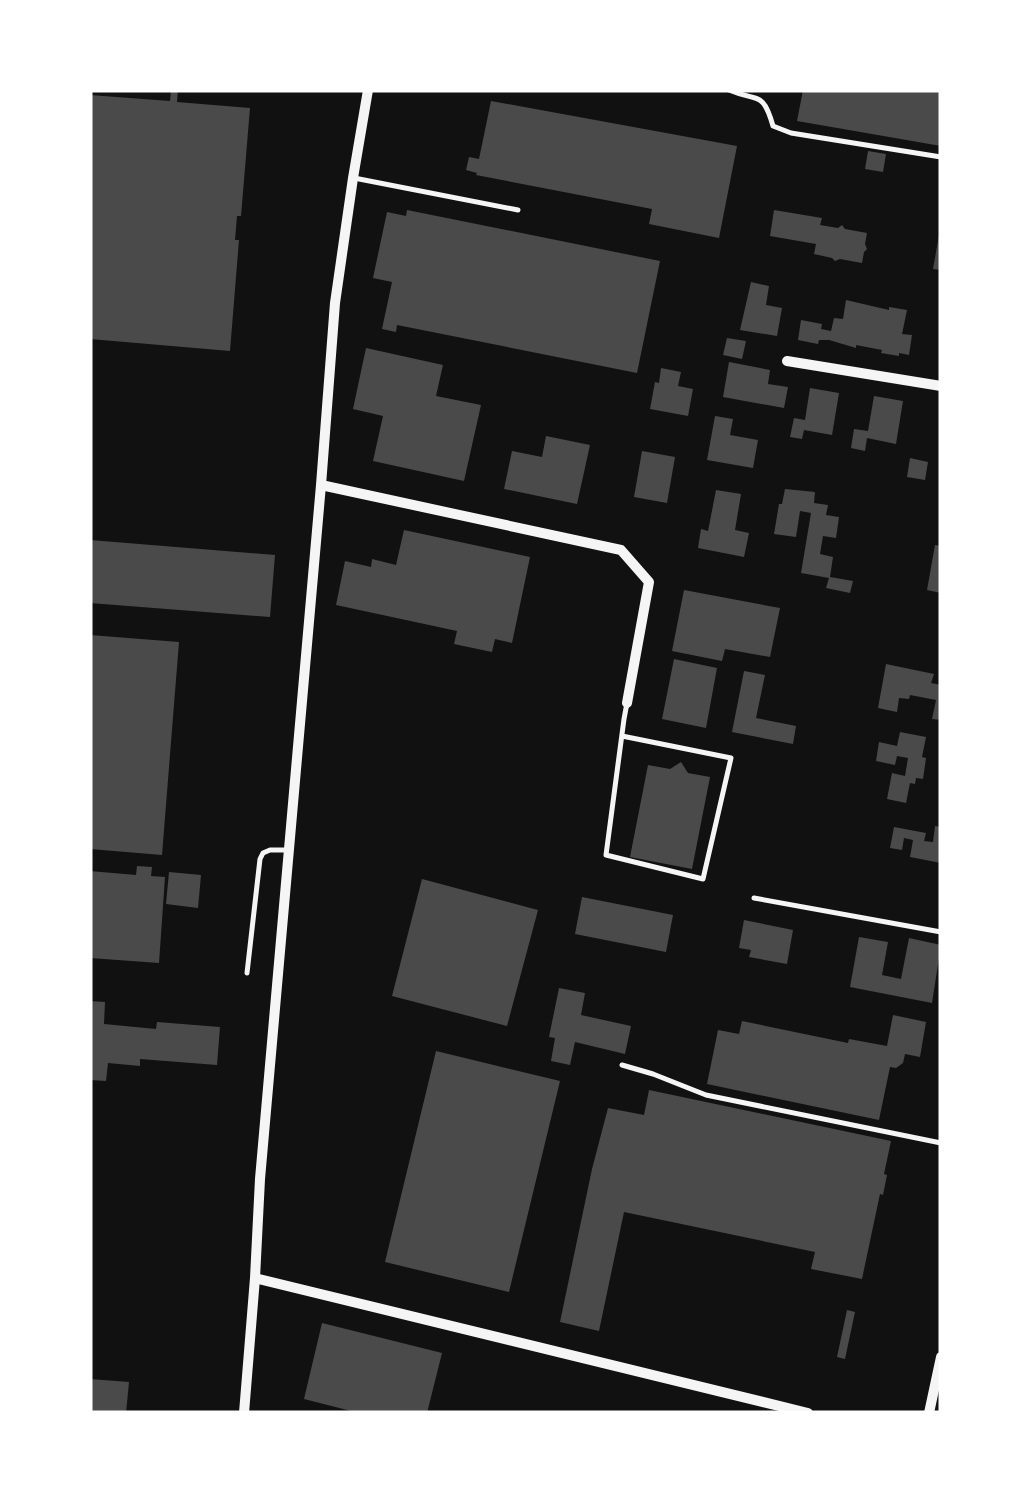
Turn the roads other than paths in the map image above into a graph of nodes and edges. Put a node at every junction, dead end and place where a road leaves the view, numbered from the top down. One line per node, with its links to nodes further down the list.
1 (368, 90): 4 (street)
2 (729, 90): 3 (lane)
3 (941, 157)
4 (353, 178): 5 (lane); 8 (street)
5 (518, 210)
6 (788, 361): 7 (street)
7 (941, 386)
8 (320, 486): 9 (street); 11 (street)
9 (627, 704): 10 (lane)
10 (622, 736): 10 (lane)
11 (289, 850): 14 (lane); 17 (street)
12 (754, 898): 13 (lane)
13 (941, 932)
14 (247, 973)
15 (622, 1065): 16 (lane)
16 (941, 1143)
17 (255, 1278): 19 (street); 20 (street)
18 (941, 1357): 21 (street)
19 (244, 1413)
20 (808, 1413)
21 (929, 1413)

